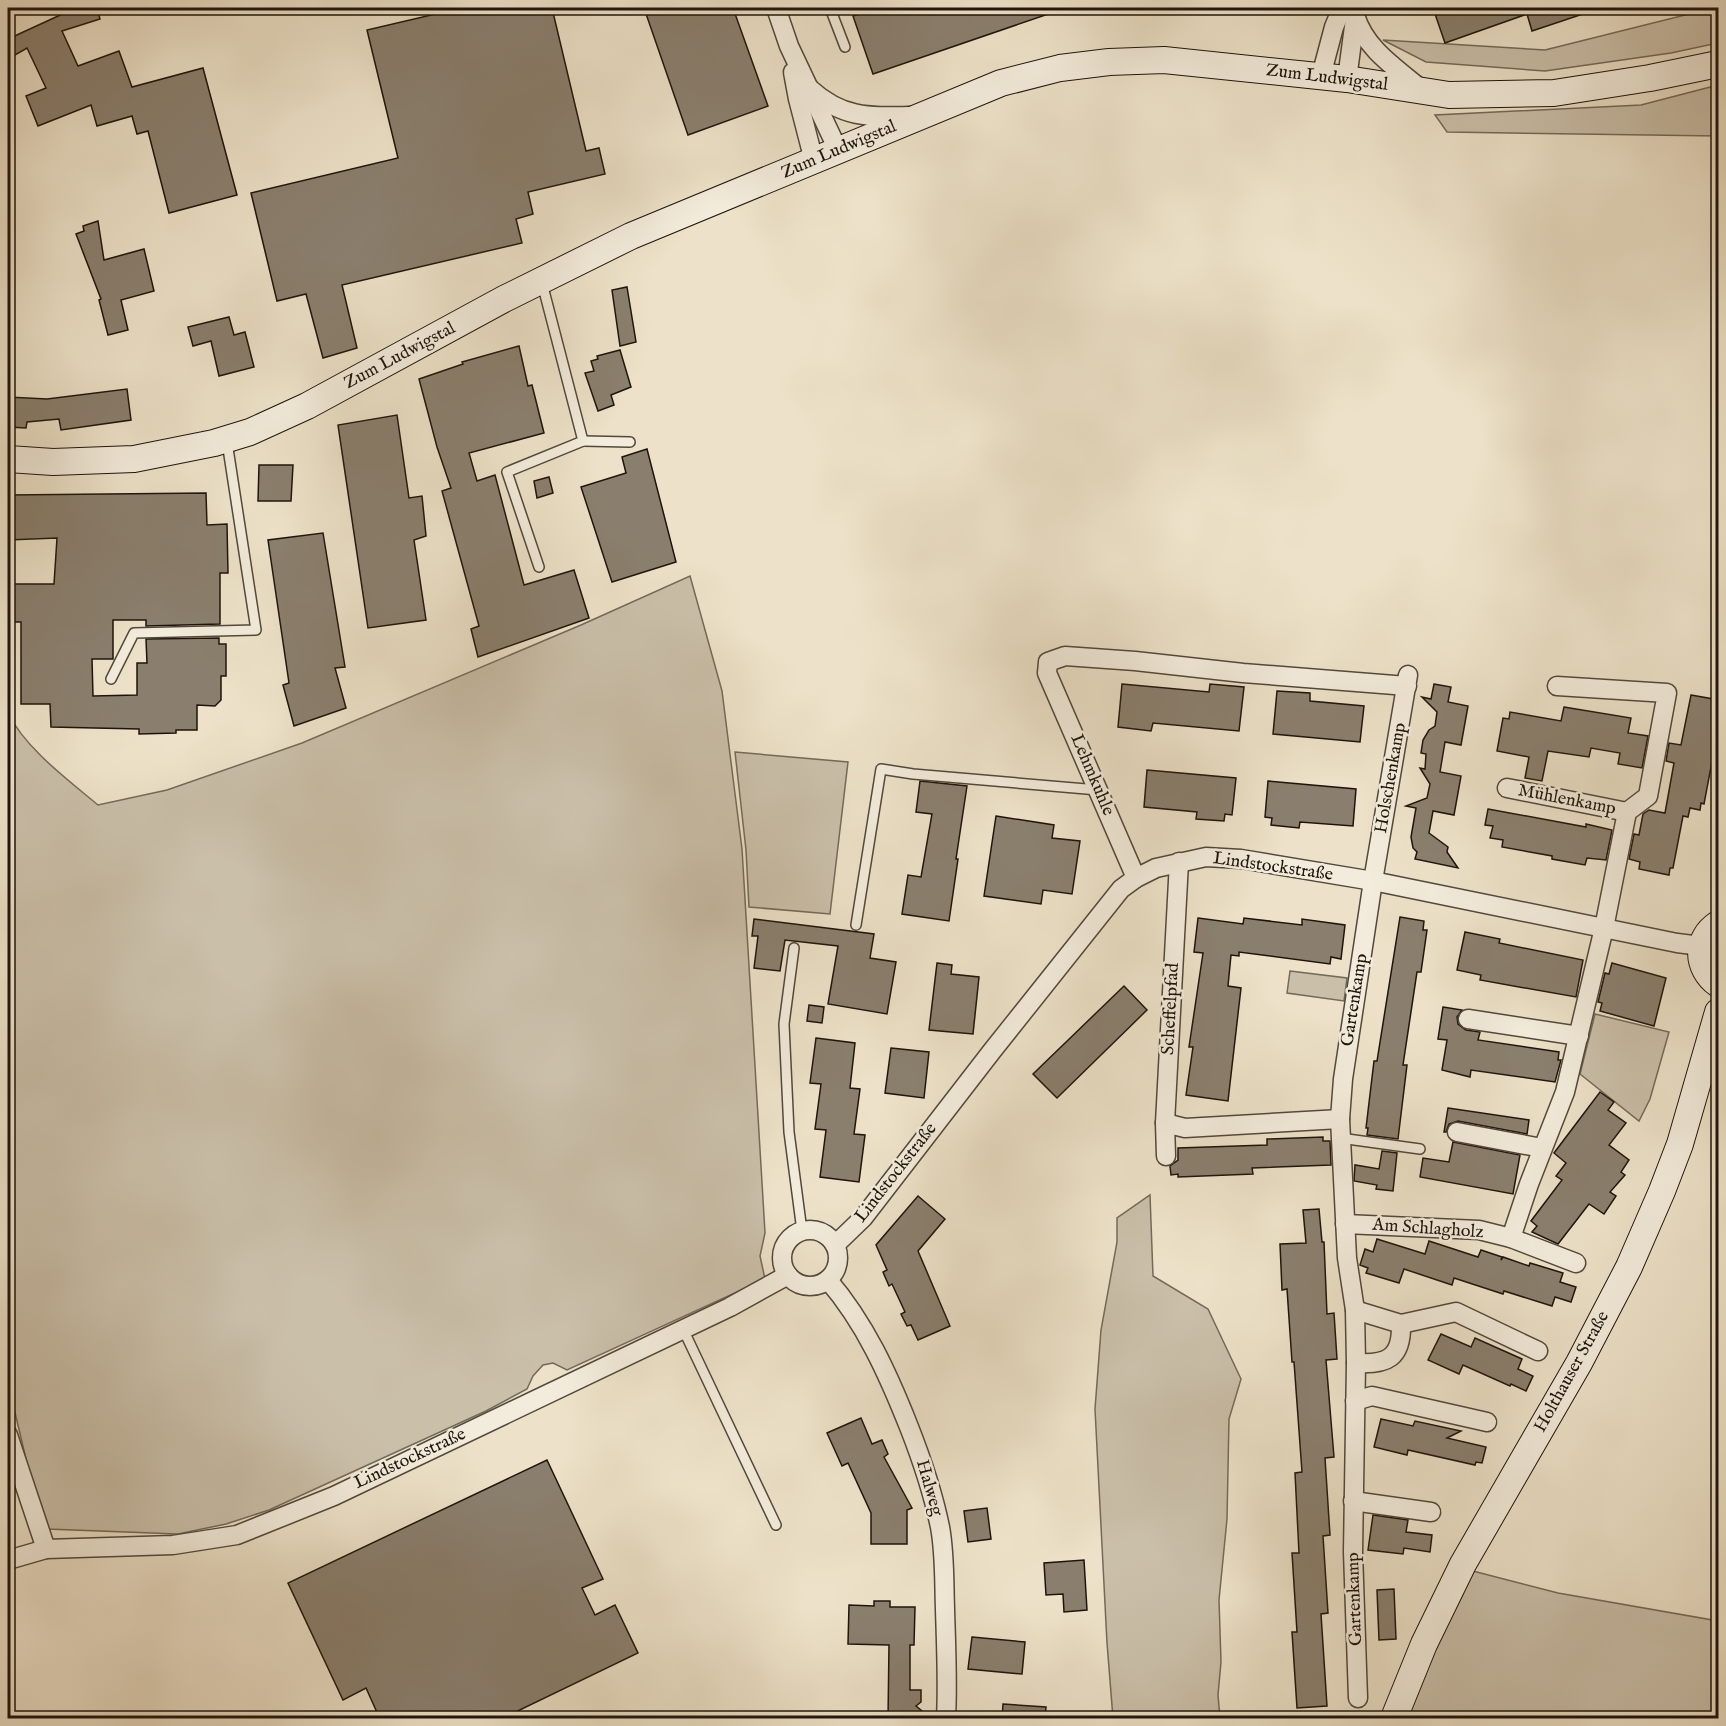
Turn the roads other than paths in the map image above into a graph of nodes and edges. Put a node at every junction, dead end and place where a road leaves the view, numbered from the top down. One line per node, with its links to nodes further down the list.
1 (776, 8): 4 (street)
2 (830, 8): 5 (lane)
3 (1351, 10): 7 (street); 8 (street); 10 (street)
4 (789, 46): 9 (street); 13 (street)
5 (844, 48)
6 (1719, 64): 10 (street, Zum Ludwigstal)
7 (1322, 76): 8 (street, Zum Ludwigstal); 11 (street, Zum Ludwigstal)
8 (1347, 79): 10 (street, Zum Ludwigstal)
9 (808, 87): 11 (street); 12 (street)
10 (1422, 90)
11 (920, 115): 12 (street, Zum Ludwigstal)
12 (838, 150): 13 (street, Zum Ludwigstal)
13 (814, 161): 14 (street, Zum Ludwigstal)
14 (541, 281): 15 (street, Zum Ludwigstal); 16 (lane)
15 (227, 439): 18 (street, Zum Ludwigstal); 21 (lane)
16 (583, 441): 17 (lane); 19 (lane)
17 (630, 442)
18 (8, 459)
19 (539, 567)
20 (1047, 673): 24 (street, Lehmkuhle); 28 (street, Holschenkamp)
21 (111, 679)
22 (1557, 686): 25 (street, Mühlenkamp)
23 (1507, 788): 25 (street, Mühlenkamp)
24 (1098, 790): 27 (street, Lehmkuhle); 29 (lane)
25 (1628, 812): 31 (street, Mühlenkamp)
26 (1179, 862): 27 (street, Lindstockstraße); 28 (street, Lindstockstraße); 39 (street, Scheffelpfad)
27 (1136, 878): 48 (street, Lindstockstraße)
28 (1373, 881): 31 (street, Lindstockstraße); 38 (street, Gartenkamp)
29 (856, 924)
30 (1719, 924): 32 (street)
31 (1604, 928): 32 (street, Lindstockstraße); 37 (street)
32 (1701, 945): 34 (street)
33 (794, 948): 46 (lane)
34 (1719, 984)
35 (1719, 1012): 67 (street, Holthauser Straße)
36 (1468, 1019): 37 (street)
37 (1579, 1036): 42 (street)
38 (1340, 1119): 39 (street); 41 (street, Gartenkamp)
39 (1165, 1123): 44 (street, Scheffelpfad)
40 (1457, 1132): 42 (street)
41 (1341, 1138): 43 (lane); 45 (street, Gartenkamp)
42 (1542, 1148): 47 (street)
43 (1420, 1149)
44 (1166, 1155)
45 (1345, 1224): 47 (street, Am Schlagholz); 52 (street, Gartenkamp)
46 (802, 1231): 48 (street); 50 (street)
47 (1511, 1238): 49 (street, Am Schlagholz)
48 (835, 1245): 51 (street)
49 (1576, 1263)
50 (788, 1275): 51 (street); 54 (street, Lindstockstraße)
51 (828, 1280): 66 (street, Halweg)
52 (1355, 1310): 53 (street); 56 (street, Gartenkamp)
53 (1401, 1324): 55 (street); 56 (street)
54 (683, 1329): 62 (lane); 63 (street, Lindstockstraße)
55 (1538, 1351)
56 (1356, 1363): 57 (street, Gartenkamp)
57 (1355, 1401): 58 (street); 60 (street, Gartenkamp)
58 (1486, 1422)
59 (8, 1435): 63 (street)
60 (1353, 1501): 61 (street); 65 (street, Gartenkamp)
61 (1431, 1512)
62 (776, 1525)
63 (46, 1549): 64 (street, Lindstockstraße)
64 (8, 1560)
65 (1358, 1698)
66 (946, 1719)
67 (1394, 1719)

